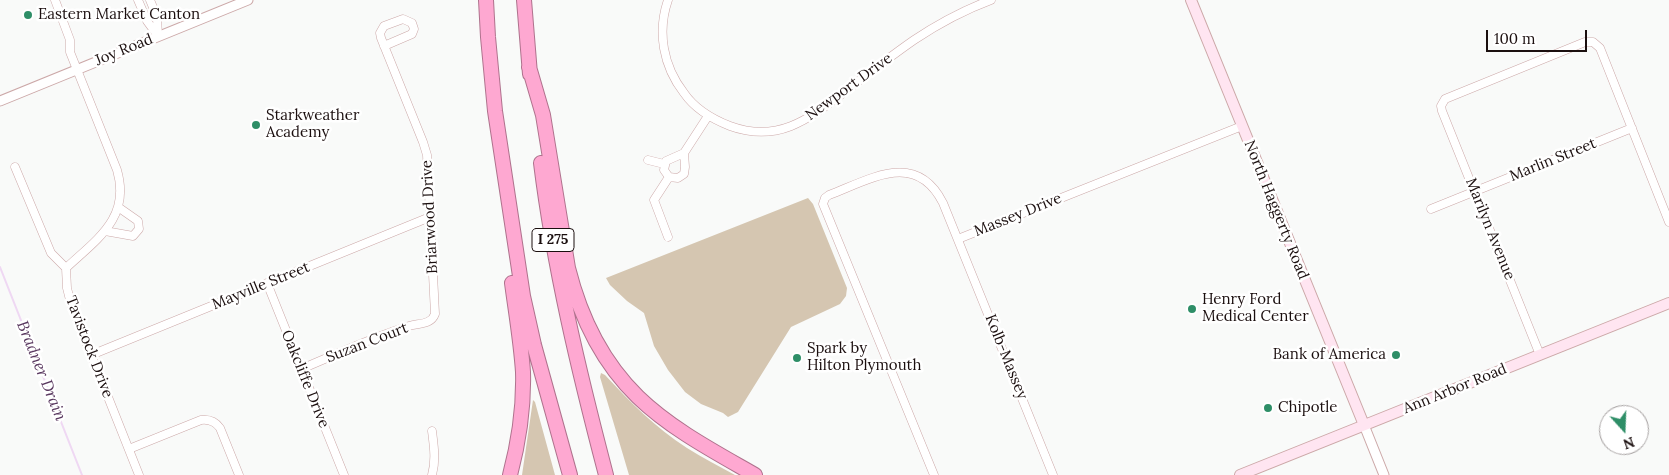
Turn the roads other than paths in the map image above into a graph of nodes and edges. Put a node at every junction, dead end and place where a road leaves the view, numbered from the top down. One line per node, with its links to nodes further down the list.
1 (56, 0): 13 (street)
2 (138, 0): 10 (street)
3 (150, 0): 10 (street)
4 (248, 0): 10 (street, Joy Road)
5 (486, 0): 23 (highway, I 275)
6 (524, 0): 12 (highway, I 275)
7 (668, 0): 15 (street, Newport Drive)
8 (991, 0): 15 (street, Newport Drive)
9 (1191, 0): 16 (main road, North Haggerty Road)
10 (158, 36): 13 (street, Joy Road)
11 (384, 46): 11 (street); 27 (street, Briarwood Drive)
12 (529, 67): 48 (highway, I 275); 49 (highway)
13 (77, 70): 14 (street, Joy Road); 25 (street)
14 (0, 100)
15 (708, 116): 18 (street)
16 (1242, 126): 31 (street, Massey Drive); 39 (main road, North Haggerty Road)
17 (1632, 128): 24 (street, Marlin Street); 24 (street, Marilyn Avenue); 28 (street)
18 (684, 153): 20 (street); 22 (street)
19 (648, 160): 20 (street)
20 (664, 164): 22 (street)
21 (15, 167): 32 (street)
22 (669, 177): 30 (street)
23 (507, 191): 46 (highway); 47 (highway, I 275)
24 (1475, 191): 26 (street, Marlin Street); 37 (street, Marilyn Avenue)
25 (118, 207): 29 (street); 29 (street)
26 (1431, 209)
27 (430, 217): 33 (street, Mayville Street); 35 (street, Briarwood Drive)
28 (1669, 222)
29 (106, 231): 32 (street)
30 (668, 237)
31 (958, 240): 50 (street, Massey Drive); 51 (street, Kolb-Massey)
32 (66, 268): 36 (street, Tavistock Drive)
33 (267, 283): 36 (street, Mayville Street); 38 (street, Oakcliffe Drive)
34 (1669, 303): 37 (main road, Ann Arbor Road)
35 (433, 319): 38 (street, Suzan Court)
36 (91, 354): 41 (street, Tavistock Drive)
37 (1540, 355): 39 (main road, Ann Arbor Road)
38 (301, 369): 44 (street, Oakcliffe Drive)
39 (1364, 425): 52 (main road, Ann Arbor Road); 53 (street, North Haggerty Road)
40 (432, 432): 45 (street)
41 (129, 449): 42 (street, Tavistock Drive); 43 (street)
42 (139, 475)
43 (238, 475)
44 (344, 475)
45 (432, 475)
46 (510, 475)
47 (570, 475)
48 (606, 475)
49 (755, 475)
50 (934, 475)
51 (1053, 475)
52 (1240, 475)
53 (1384, 475)

